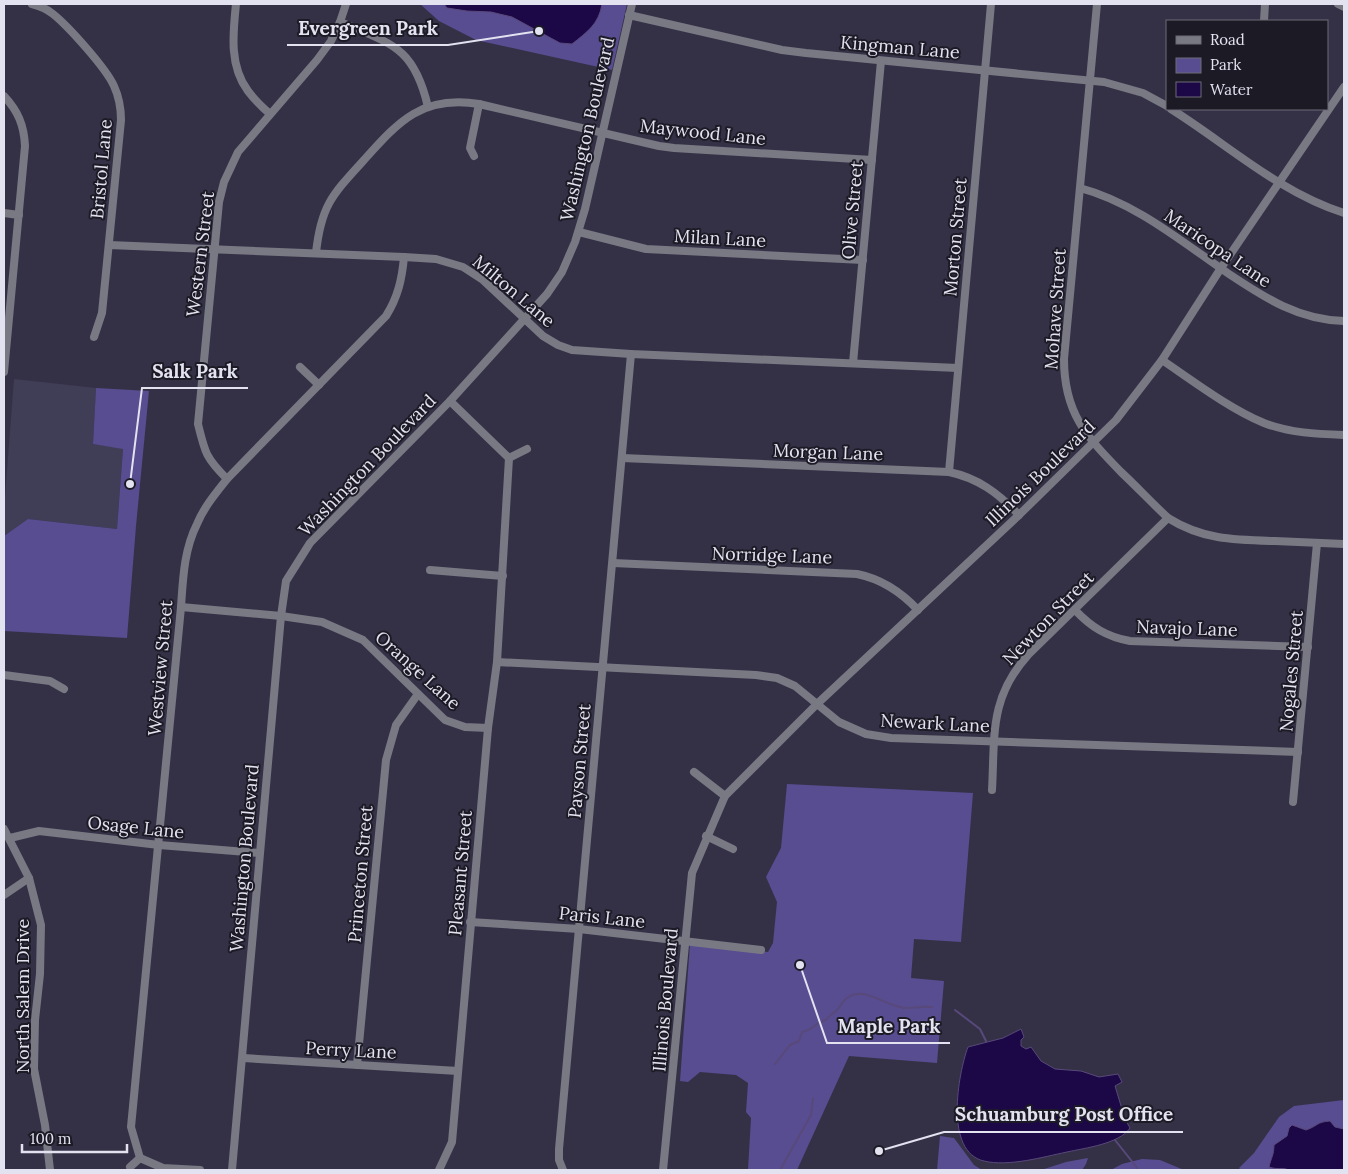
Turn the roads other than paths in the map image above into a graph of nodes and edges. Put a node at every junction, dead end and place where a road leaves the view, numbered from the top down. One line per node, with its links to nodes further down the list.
1 (32, 4): 32 (street, Bristol Lane)
2 (236, 4): 22 (street)
3 (346, 4): 12 (street, Western Street)
4 (632, 4): 10 (street, Washington Boulevard)
5 (992, 4): 14 (street, Morton Street)
6 (1097, 4): 15 (street, Mohave Street)
7 (1264, 4): 11 (street)
8 (1338, 4): 9 (street)
9 (1344, 7)
10 (630, 15): 13 (street, Kingman Lane); 23 (street, Washington Boulevard)
11 (1264, 20)
12 (340, 22): 20 (street); 22 (street, Western Street)
13 (881, 60): 14 (street, Kingman Lane); 25 (street, Olive Street)
14 (986, 70): 15 (street, Kingman Lane); 46 (street, Morton Street)
15 (1090, 80): 19 (street, Kingman Lane); 27 (street, Mohave Street)
16 (1344, 87): 26 (street, Illinois Boulevard)
17 (4, 96): 30 (street)
18 (479, 104): 20 (street, Maywood Lane); 23 (street, Maywood Lane); 24 (street)
19 (1166, 106)
20 (428, 107): 34 (street, Maywood Lane)
21 (1172, 110): 26 (street)
22 (270, 114): 33 (street, Western Street)
23 (602, 133): 25 (street, Maywood Lane); 31 (street, Washington Boulevard)
24 (474, 156)
25 (872, 160): 36 (street, Olive Street)
26 (1279, 182): 29 (street); 37 (street, Illinois Boulevard)
27 (1080, 188): 37 (street, Maricopa Lane); 51 (street, Mohave Street)
28 (4, 213): 30 (street)
29 (1344, 213)
30 (19, 215): 40 (street)
31 (579, 232): 36 (street, Milan Lane); 38 (street, Washington Boulevard)
32 (109, 245): 33 (street, Milton Lane); 41 (street, Bristol Lane)
33 (214, 250): 34 (street, Milton Lane); 56 (street, Western Street)
34 (316, 253): 35 (street, Milton Lane)
35 (404, 257): 38 (street, Milton Lane); 48 (street, Westview Street)
36 (863, 260): 44 (street, Olive Street)
37 (1221, 268): 39 (street, Maricopa Lane); 43 (street, Illinois Boulevard)
38 (525, 320): 42 (street, Milton Lane); 49 (street, Washington Boulevard)
39 (1344, 321)
40 (5, 335): 47 (street)
41 (94, 337)
42 (631, 354): 44 (street, Milton Lane); 54 (street, Payson Street)
43 (1162, 360): 50 (street); 51 (street, Illinois Boulevard)
44 (853, 363): 46 (street, Milton Lane)
45 (300, 367): 48 (street)
46 (958, 368): 55 (street, Morton Street)
47 (4, 372)
48 (319, 385): 56 (street, Westview Street)
49 (450, 401): 53 (street); 67 (street, Washington Boulevard)
50 (1344, 434)
51 (1093, 443): 57 (street, Illinois Boulevard); 58 (street, Mohave Street)
52 (526, 448): 53 (street)
53 (509, 458): 63 (street, Pleasant Street)
54 (622, 458): 55 (street, Morgan Lane); 61 (street, Payson Street)
55 (949, 472): 57 (street, Morgan Lane)
56 (227, 479): 64 (street, Westview Street)
57 (1019, 515): 65 (street, Illinois Boulevard)
58 (1168, 518): 59 (street, Mohave Street); 66 (street, Newton Street)
59 (1317, 543): 60 (street, Mohave Street); 68 (street, Nogales Street)
60 (1344, 544)
61 (613, 563): 65 (street, Norridge Lane); 70 (street, Payson Street)
62 (430, 570): 63 (street)
63 (503, 576): 69 (street, Pleasant Street)
64 (181, 607): 67 (street, Orange Lane); 85 (street, Westview Street)
65 (918, 610): 74 (street, Illinois Boulevard)
66 (1075, 610): 68 (street, Navajo Lane); 76 (street, Newton Street)
67 (281, 616): 73 (street, Orange Lane); 87 (street, Washington Boulevard)
68 (1308, 647): 77 (street, Nogales Street)
69 (497, 662): 70 (street, Newark Lane); 75 (street, Pleasant Street)
70 (603, 668): 74 (street, Newark Lane); 91 (street, Payson Street)
71 (4, 675): 72 (street)
72 (64, 689)
73 (418, 694): 75 (street, Orange Lane); 95 (street, Princeton Street)
74 (817, 704): 76 (street, Newark Lane); 80 (street, Illinois Boulevard)
75 (488, 728): 90 (street, Pleasant Street)
76 (995, 741): 77 (street, Newark Lane); 79 (street, Newton Street)
77 (1298, 752): 81 (street, Nogales Street)
78 (694, 772): 80 (street)
79 (992, 790)
80 (725, 796): 83 (street, Illinois Boulevard)
81 (1293, 802)
82 (4, 829): 84 (street, North Salem Drive)
83 (706, 836): 86 (street); 92 (street, Illinois Boulevard)
84 (10, 838): 85 (street, Osage Lane); 88 (street, North Salem Drive)
85 (159, 845): 87 (street, Osage Lane); 97 (street, Westview Street)
86 (733, 849)
87 (259, 853): 94 (street, Washington Boulevard)
88 (29, 878): 89 (street); 99 (street, North Salem Drive)
89 (4, 895)
90 (470, 922): 91 (street, Paris Lane); 96 (street, Pleasant Street)
91 (579, 930): 92 (street, Paris Lane); 103 (street, Payson Street)
92 (685, 941): 93 (street, Paris Lane); 104 (street, Illinois Boulevard)
93 (760, 950)
94 (243, 1058): 95 (street, Perry Lane); 101 (street, Washington Boulevard)
95 (357, 1065): 96 (street, Perry Lane)
96 (458, 1071): 102 (street, Pleasant Street)
97 (140, 1158): 98 (street); 100 (street)
98 (130, 1167)
99 (50, 1170)
100 (200, 1170)
101 (232, 1170)
102 (439, 1170)
103 (563, 1170)
104 (664, 1170)

